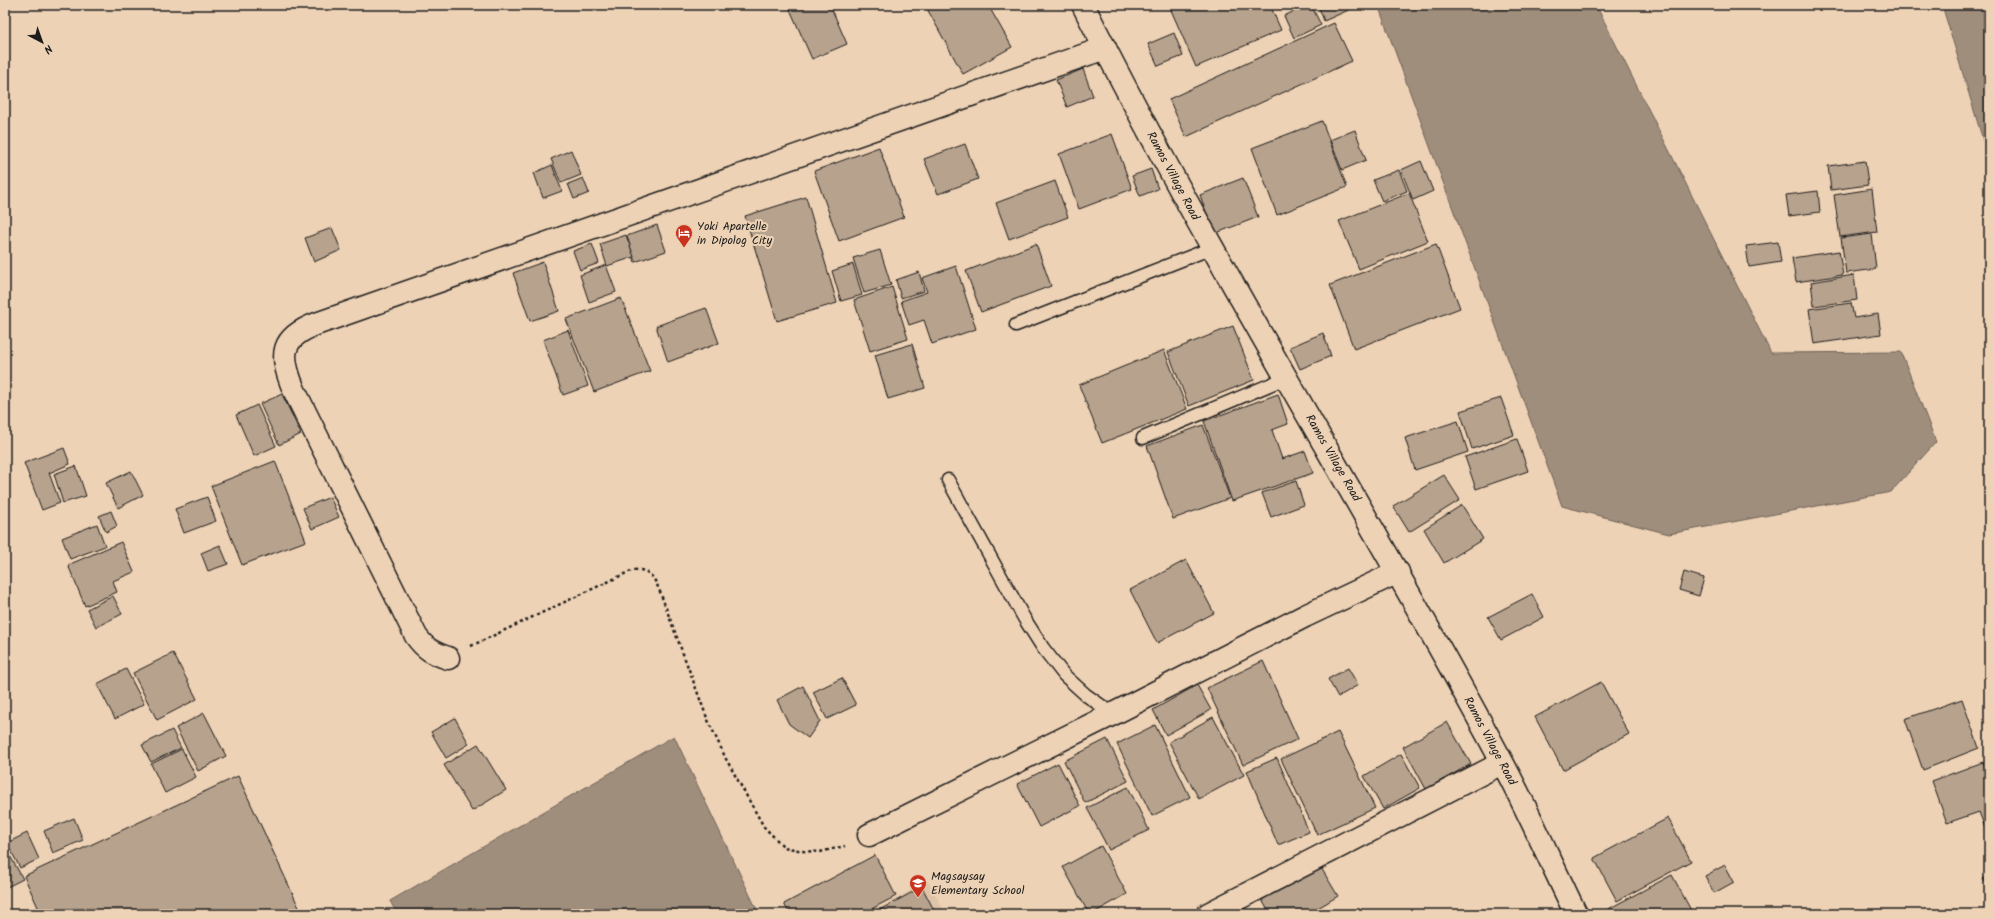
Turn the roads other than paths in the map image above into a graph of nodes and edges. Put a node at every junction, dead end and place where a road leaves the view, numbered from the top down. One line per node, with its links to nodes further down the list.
1 (1083, 5): 2 (street, Ramos Village Road)
2 (1105, 48): 3 (street, Ramos Village Road); 9 (street)
3 (1212, 248): 4 (lane); 5 (street, Ramos Village Road)
4 (1016, 325)
5 (1286, 378): 6 (lane); 8 (street, Ramos Village Road)
6 (1142, 438)
7 (948, 480): 10 (lane)
8 (1398, 572): 10 (street); 11 (street, Ramos Village Road)
9 (448, 658)
10 (1113, 714): 12 (street)
11 (1502, 762): 13 (street); 14 (street, Ramos Village Road)
12 (869, 834)
13 (1208, 914)
14 (1576, 914)

